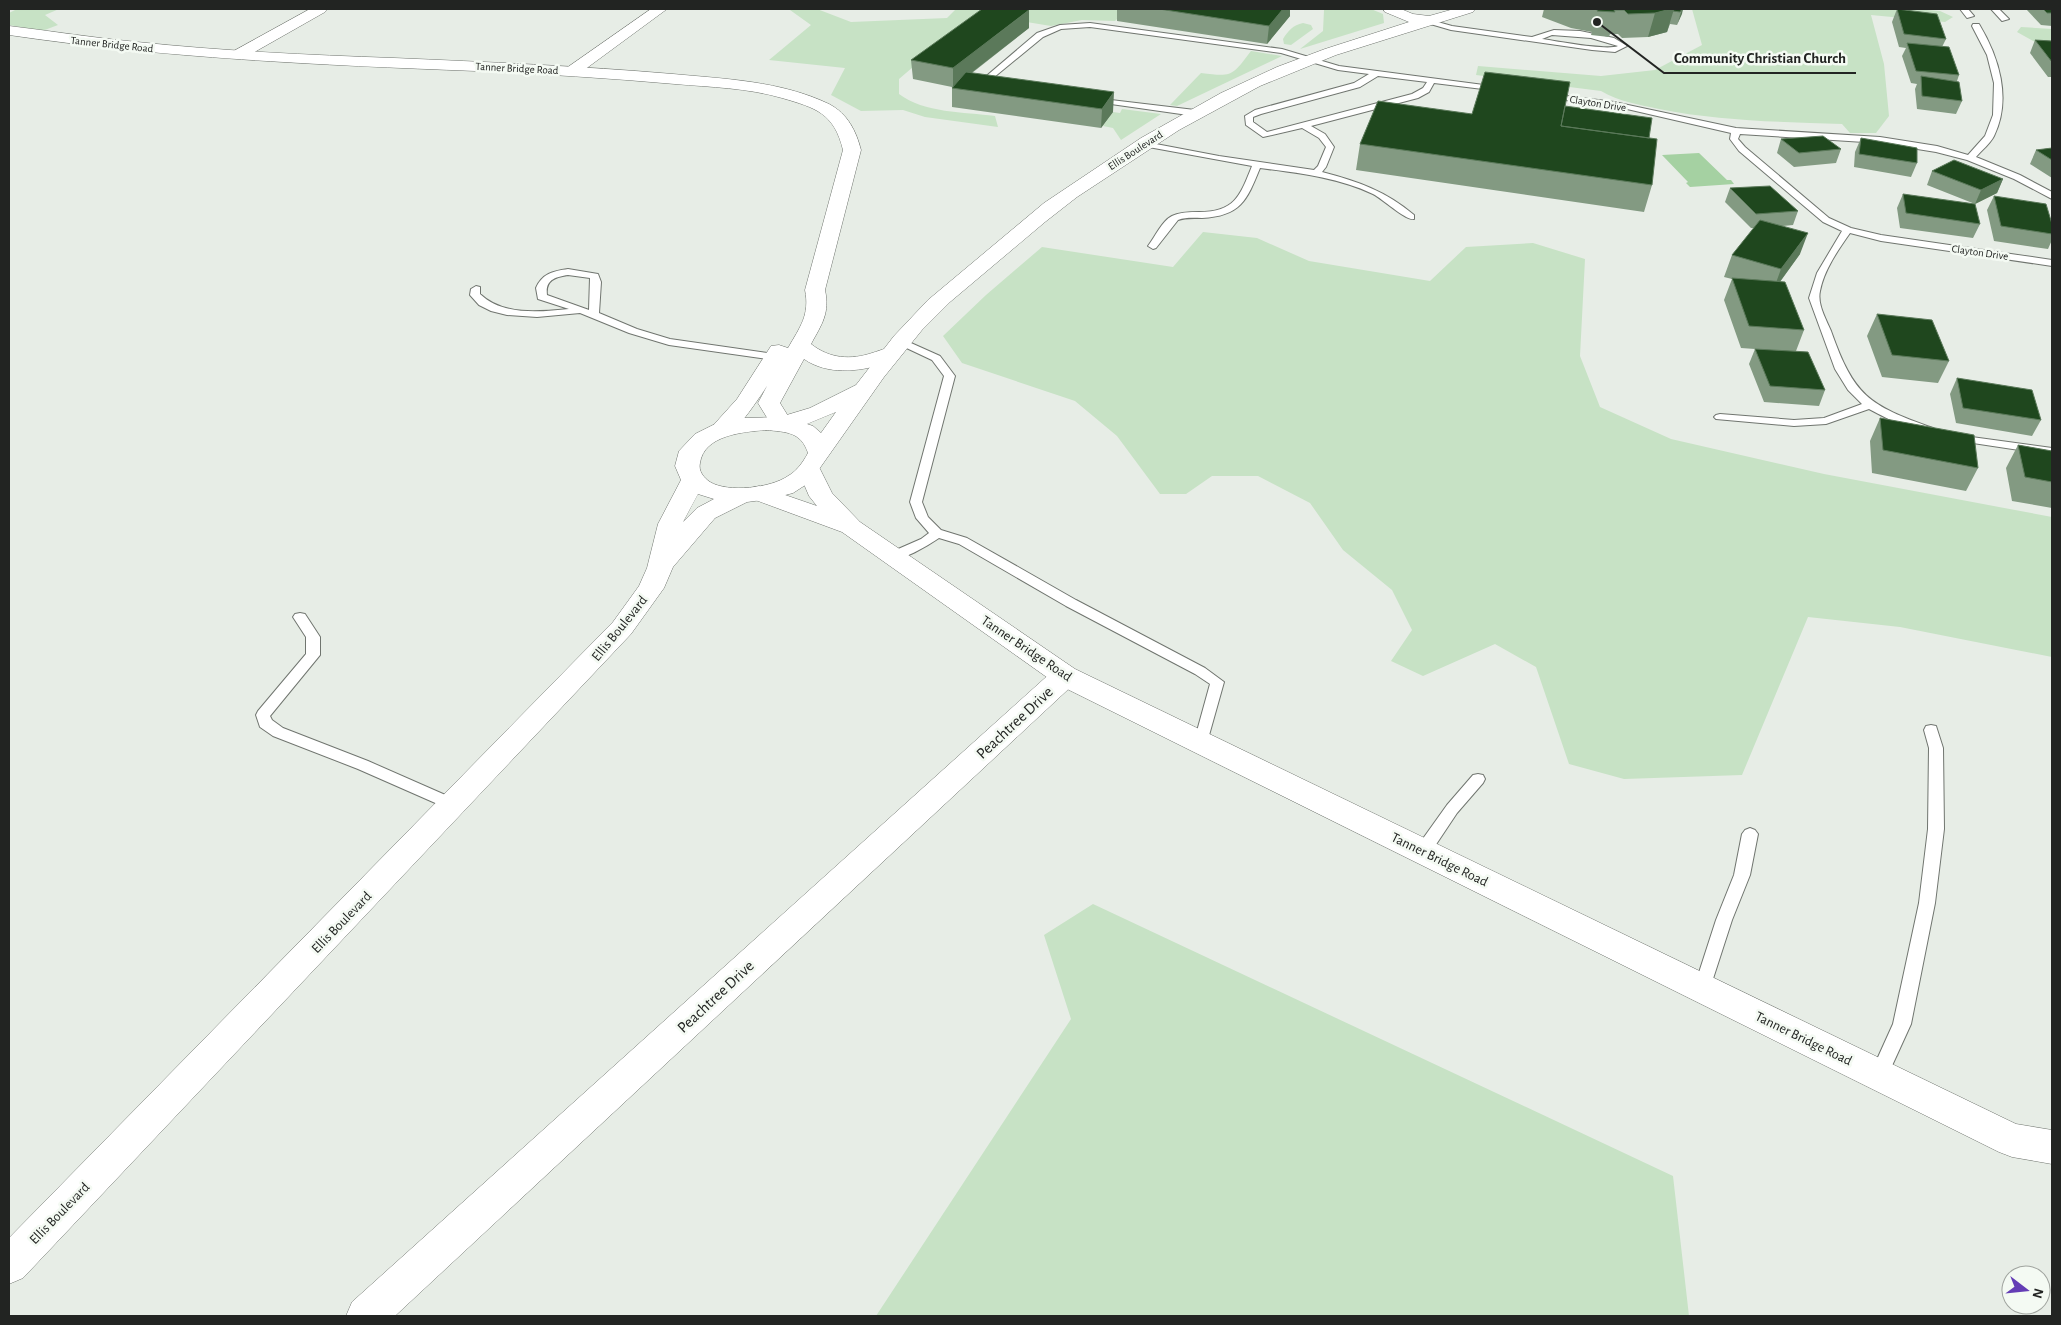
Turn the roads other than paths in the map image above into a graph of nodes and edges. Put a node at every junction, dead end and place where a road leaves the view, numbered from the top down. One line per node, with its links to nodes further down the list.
1 (320, 9): 13 (street)
2 (660, 9): 15 (street)
3 (1390, 9): 9 (street)
4 (1468, 9): 9 (street, Ellis Boulevard)
5 (1964, 9): 7 (lane)
6 (1995, 9): 8 (lane)
7 (1970, 16)
8 (2005, 19)
9 (1430, 21): 12 (lane); 14 (street, Ellis Boulevard)
10 (1976, 26): 26 (lane)
11 (9, 30): 13 (street, Tanner Bridge Road)
12 (1532, 40): 12 (lane)
13 (238, 54): 15 (street, Tanner Bridge Road)
14 (1310, 60): 16 (lane); 18 (lane); 22 (street, Ellis Boulevard)
15 (574, 70): 38 (street, Tanner Bridge Road)
16 (1377, 73): 17 (lane); 23 (lane)
17 (1432, 80): 19 (lane); 23 (lane)
18 (996, 86)
19 (1509, 90)
20 (1538, 94): 24 (lane, Clayton Drive)
21 (1091, 99): 22 (lane)
22 (1195, 113): 25 (street, Ellis Boulevard)
23 (1303, 125): 28 (lane)
24 (1736, 131): 26 (lane, Clayton Drive); 31 (lane, Clayton Drive)
25 (1143, 144): 27 (lane); 37 (street, Ellis Boulevard)
26 (1970, 158): 29 (lane, Clayton Drive)
27 (1257, 164): 28 (lane); 32 (lane)
28 (1316, 173): 30 (lane)
29 (2052, 196)
30 (1411, 217)
31 (1848, 230): 33 (lane, Clayton Drive); 40 (lane)
32 (1153, 246)
33 (2052, 263)
34 (476, 290): 35 (lane)
35 (581, 311): 36 (lane); 36 (lane)
36 (594, 315): 38 (lane)
37 (897, 347): 38 (street); 39 (street, Ellis Boulevard); 49 (lane)
38 (789, 354): 42 (street, Tanner Bridge Road); 43 (street, Tanner Bridge Road)
39 (864, 388): 42 (street, Ellis Boulevard); 45 (street, Ellis Boulevard)
40 (1870, 405): 41 (lane); 44 (lane)
41 (1720, 417)
42 (782, 424): 43 (street); 45 (street, Tanner Bridge Road)
43 (720, 430): 46 (street)
44 (2052, 452)
45 (815, 461): 47 (street, Ellis Boulevard); 48 (street, Tanner Bridge Road)
46 (693, 480): 47 (street); 51 (street, Ellis Boulevard)
47 (750, 494): 48 (street, Tanner Bridge Road); 51 (street, Ellis Boulevard)
48 (851, 528): 50 (street, Tanner Bridge Road)
49 (936, 533): 50 (lane); 55 (lane)
50 (893, 556): 53 (street, Tanner Bridge Road)
51 (660, 568): 57 (street, Ellis Boulevard)
52 (300, 617): 57 (lane)
53 (1065, 676): 55 (street, Tanner Bridge Road); 64 (street, Peachtree Drive)
54 (1931, 730): 61 (lane)
55 (1201, 742): 59 (street, Tanner Bridge Road)
56 (1478, 779): 59 (lane)
57 (454, 804): 63 (street, Ellis Boulevard)
58 (1750, 834): 60 (lane)
59 (1423, 851): 60 (street, Tanner Bridge Road)
60 (1702, 988): 61 (street, Tanner Bridge Road)
61 (1879, 1075): 62 (street, Tanner Bridge Road)
62 (2052, 1147)
63 (9, 1266)
64 (366, 1316)

